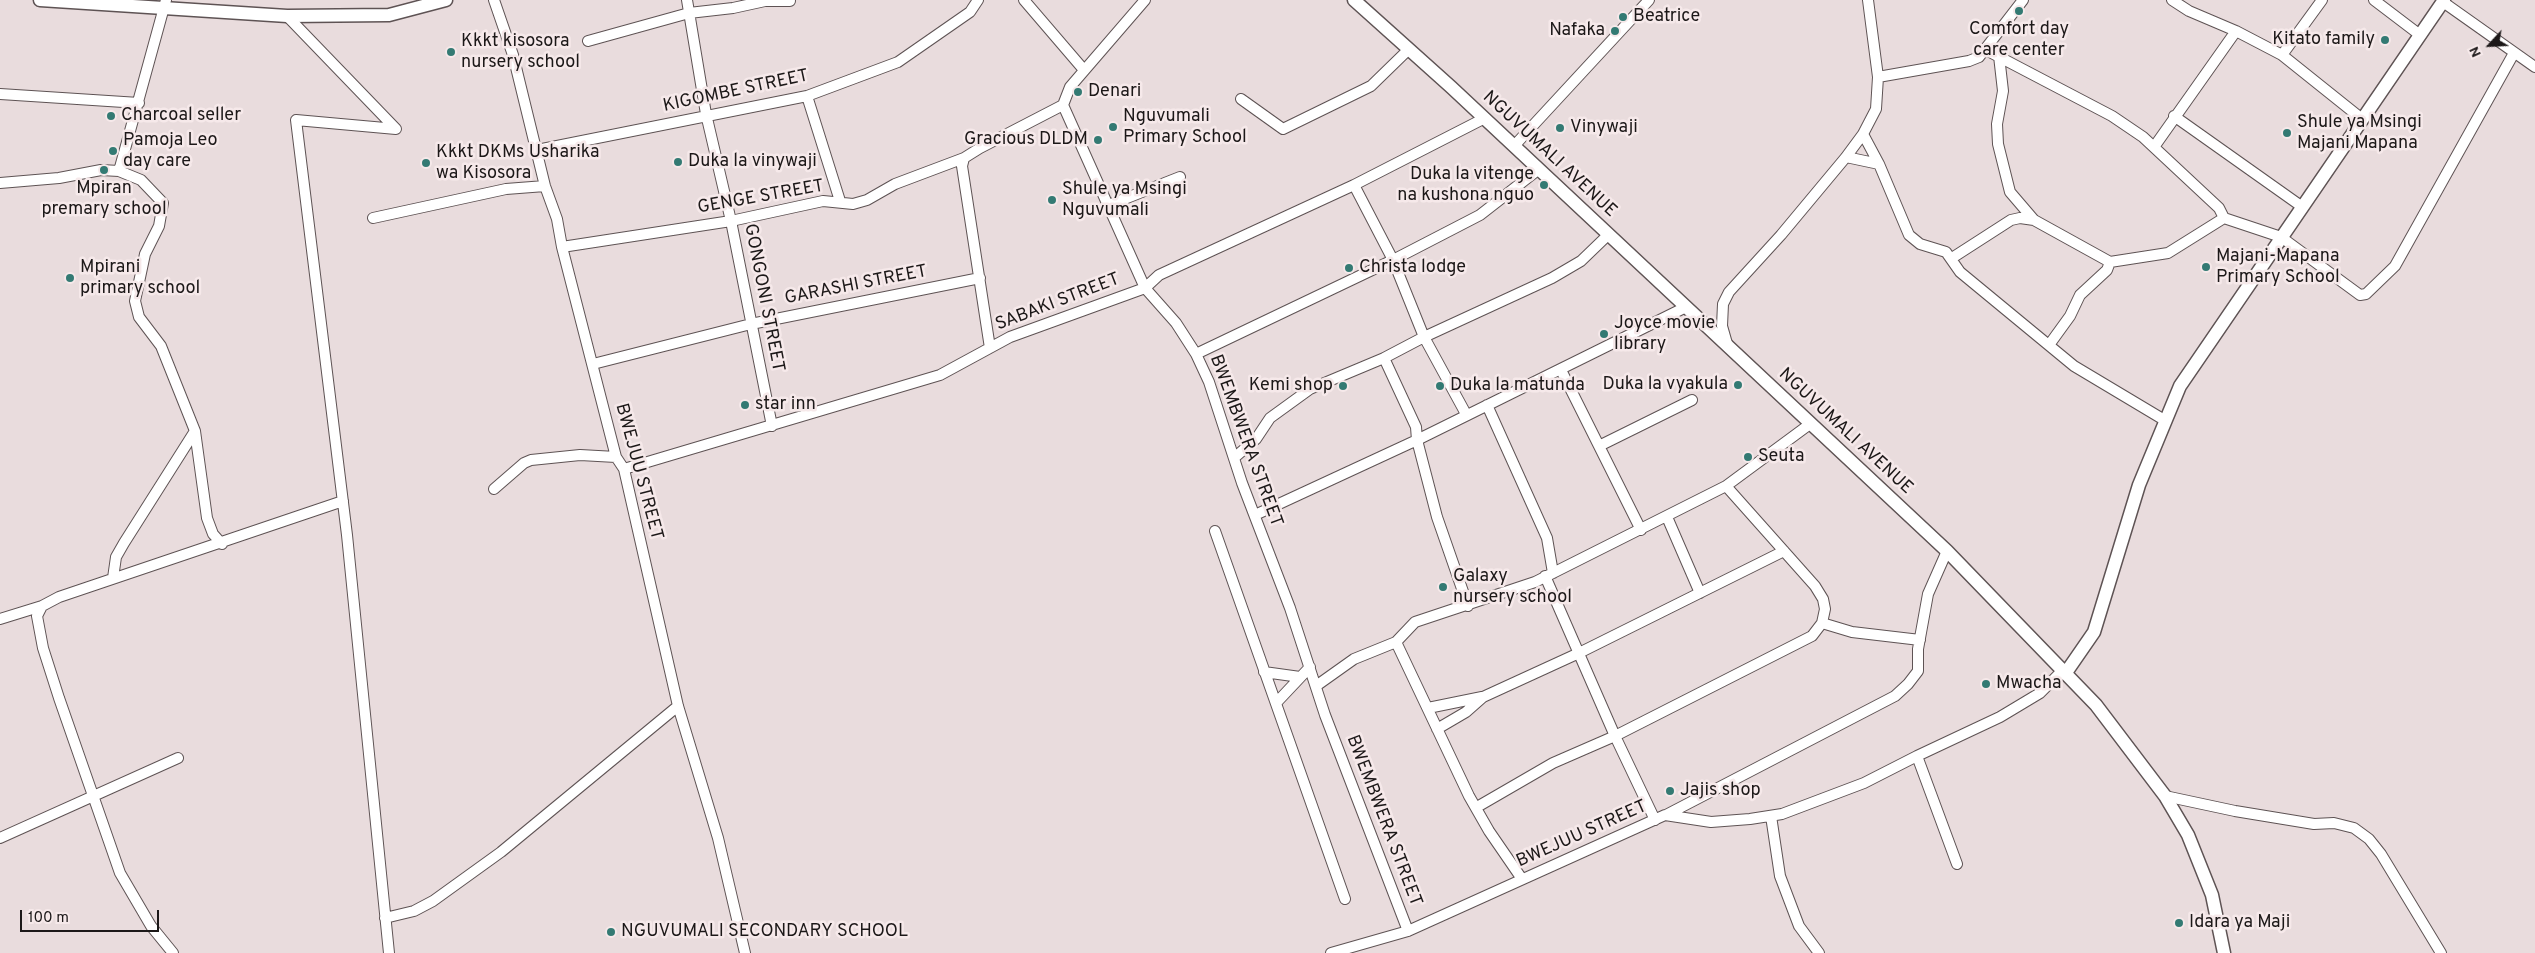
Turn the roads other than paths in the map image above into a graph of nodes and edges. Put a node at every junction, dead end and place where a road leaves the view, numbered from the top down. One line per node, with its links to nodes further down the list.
1 (40, 0): 18 (street)
2 (446, 0): 20 (street)
3 (494, 0): 44 (street, BWEJUU STREET)
4 (687, 0): 19 (street, GONGONI STREET)
5 (978, 0): 33 (street, KIGOMBE STREET)
6 (1024, 0): 30 (street)
7 (1145, 0): 30 (street)
8 (1354, 0): 24 (street, NGUVUMALI AVENUE)
9 (1648, 0): 42 (street)
10 (1868, 0): 31 (street)
11 (2023, 0): 25 (street)
12 (2172, 0): 21 (street)
13 (2322, 0): 27 (street)
14 (2374, 0): 17 (street)
15 (790, 1): 19 (street)
16 (2444, 1): 22 (street); 26 (street)
17 (2385, 3): 22 (street)
18 (165, 4): 20 (street); 35 (street)
19 (689, 13): 23 (street); 37 (street, GONGONI STREET)
20 (287, 16): 93 (street)
21 (2236, 31): 27 (street); 38 (street)
22 (2420, 35): 40 (street)
23 (588, 41)
24 (1409, 49): 34 (street); 39 (street, NGUVUMALI AVENUE)
25 (1986, 50): 28 (street); 31 (street)
26 (2514, 53): 29 (street); 62 (street)
27 (2282, 55): 40 (street)
28 (1999, 56): 43 (street); 59 (street)
29 (2535, 67)
30 (1084, 70): 36 (street)
31 (1878, 77): 41 (street)
32 (0, 94): 35 (street)
33 (806, 96): 37 (street, KIGOMBE STREET); 54 (street)
34 (1241, 99)
35 (139, 103): 49 (street)
36 (1063, 105): 46 (street, GENGE STREET); 55 (street, BWEMBWERA STREET)
37 (706, 114): 44 (street, KIGOMBE STREET); 60 (street, GONGONI STREET)
38 (2174, 116): 43 (street); 56 (street)
39 (1485, 118): 42 (street, NGUVUMALI AVENUE); 52 (street, SABAKI STREET)
40 (2362, 119): 56 (street)
41 (1863, 134): 45 (street); 47 (street)
42 (1514, 146): 48 (street, NGUVUMALI AVENUE)
43 (2154, 147): 58 (street)
44 (536, 150): 53 (street, BWEJUU STREET)
45 (1846, 157): 47 (street); 74 (street)
46 (964, 158): 54 (street, GENGE STREET); 67 (street)
47 (1879, 164): 64 (street)
48 (1539, 169): 61 (street, NGUVUMALI AVENUE); 65 (street)
49 (119, 172): 51 (street); 85 (street)
50 (1180, 177): 55 (street)
51 (0, 183)
52 (1354, 185): 65 (street); 68 (street, SABAKI STREET)
53 (545, 186): 57 (street); 63 (street, BWEJUU STREET)
54 (840, 201): 60 (street, GENGE STREET)
55 (1109, 205): 68 (street, BWEMBWERA STREET)
56 (2302, 206): 62 (street)
57 (373, 218)
58 (2224, 218): 62 (street); 66 (street)
59 (2034, 220): 64 (street); 66 (street)
60 (731, 221): 63 (street, GENGE STREET); 70 (street, GONGONI STREET)
61 (1609, 234): 69 (street, NGUVUMALI AVENUE); 71 (street)
62 (2281, 237): 82 (street)
63 (562, 247): 77 (street, BWEJUU STREET)
64 (1952, 258): 72 (street)
65 (1393, 260): 71 (street); 75 (street)
66 (2110, 262): 72 (street)
67 (980, 278): 70 (street, GARASHI STREET); 73 (street)
68 (1146, 288): 73 (street, SABAKI STREET); 75 (street, BWEMBWERA STREET)
69 (1686, 307): 74 (street, NGUVUMALI AVENUE); 78 (street)
70 (751, 324): 77 (street, GARASHI STREET); 84 (street, GONGONI STREET)
71 (1424, 337): 76 (street); 81 (street)
72 (2049, 345): 82 (street)
73 (990, 348): 84 (street, SABAKI STREET)
74 (1728, 348): 83 (street, NGUVUMALI AVENUE)
75 (1196, 354): 89 (street, BWEMBWERA STREET)
76 (1384, 358): 86 (street); 89 (street)
77 (593, 364): 88 (street, BWEJUU STREET)
78 (1561, 370): 80 (street); 87 (street)
79 (1692, 400): 87 (street)
80 (1487, 405): 81 (street); 101 (street)
81 (1466, 414): 86 (street)
82 (2166, 421): 113 (street)
83 (1810, 424): 91 (street); 100 (street, NGUVUMALI AVENUE)
84 (772, 426): 90 (street, SABAKI STREET)
85 (195, 431): 98 (street); 102 (street)
86 (1417, 440): 94 (street); 105 (street)
87 (1599, 446): 96 (street)
88 (616, 457): 90 (street, BWEJUU STREET); 92 (street)
89 (1234, 458): 94 (street, BWEMBWERA STREET)
90 (624, 469): 118 (street, BWEJUU STREET)
91 (1726, 486): 95 (street); 99 (street)
92 (494, 489)
93 (343, 502): 98 (street); 133 (street)
94 (1255, 515): 111 (street, BWEMBWERA STREET)
95 (1667, 517): 96 (street); 103 (street)
96 (1641, 530): 101 (street)
97 (1215, 531): 112 (street)
98 (222, 544): 102 (street)
99 (1784, 551): 103 (street); 107 (street)
100 (1947, 551): 108 (street); 113 (street, NGUVUMALI AVENUE)
101 (1549, 574): 105 (street); 110 (street)
102 (113, 578): 104 (street)
103 (1700, 592): 110 (street)
104 (42, 606): 106 (street); 125 (street)
105 (1468, 606): 109 (street)
106 (0, 619)
107 (1822, 623): 108 (street); 121 (street)
108 (1920, 640): 128 (street)
109 (1396, 642): 115 (street); 119 (street)
110 (1579, 653): 116 (street); 121 (street)
111 (1310, 667): 114 (street); 115 (street, BWEMBWERA STREET)
112 (1264, 672): 114 (street); 117 (street)
113 (2063, 673): 122 (street, BWEJUU STREET); 124 (street, NGUVUMALI AVENUE)
114 (1300, 677): 117 (street)
115 (1316, 686): 134 (street, BWEMBWERA STREET)
116 (1483, 697): 119 (street); 120 (street)
117 (1276, 702): 132 (street)
118 (678, 706): 133 (street); 137 (street, BWEJUU STREET)
119 (1428, 708): 120 (street)
120 (1437, 729): 126 (street)
121 (1615, 736): 126 (street); 128 (street)
122 (1916, 756): 127 (street, BWEJUU STREET); 130 (street)
123 (178, 758): 125 (street)
124 (2165, 796): 140 (street, NGUVUMALI AVENUE); 141 (street)
125 (92, 797): 129 (street); 135 (street)
126 (1477, 807): 131 (street)
127 (1771, 816): 128 (street, BWEJUU STREET); 139 (street)
128 (1660, 817): 131 (street, BWEJUU STREET)
129 (0, 838)
130 (1957, 864)
131 (1522, 879): 134 (street, BWEJUU STREET)
132 (1344, 899)
133 (384, 918): 136 (street)
134 (1408, 931): 138 (street, BWEJUU STREET)
135 (173, 953)
136 (389, 953)
137 (745, 953)
138 (1331, 953)
139 (1819, 953)
140 (2224, 953)
141 (2441, 953)

